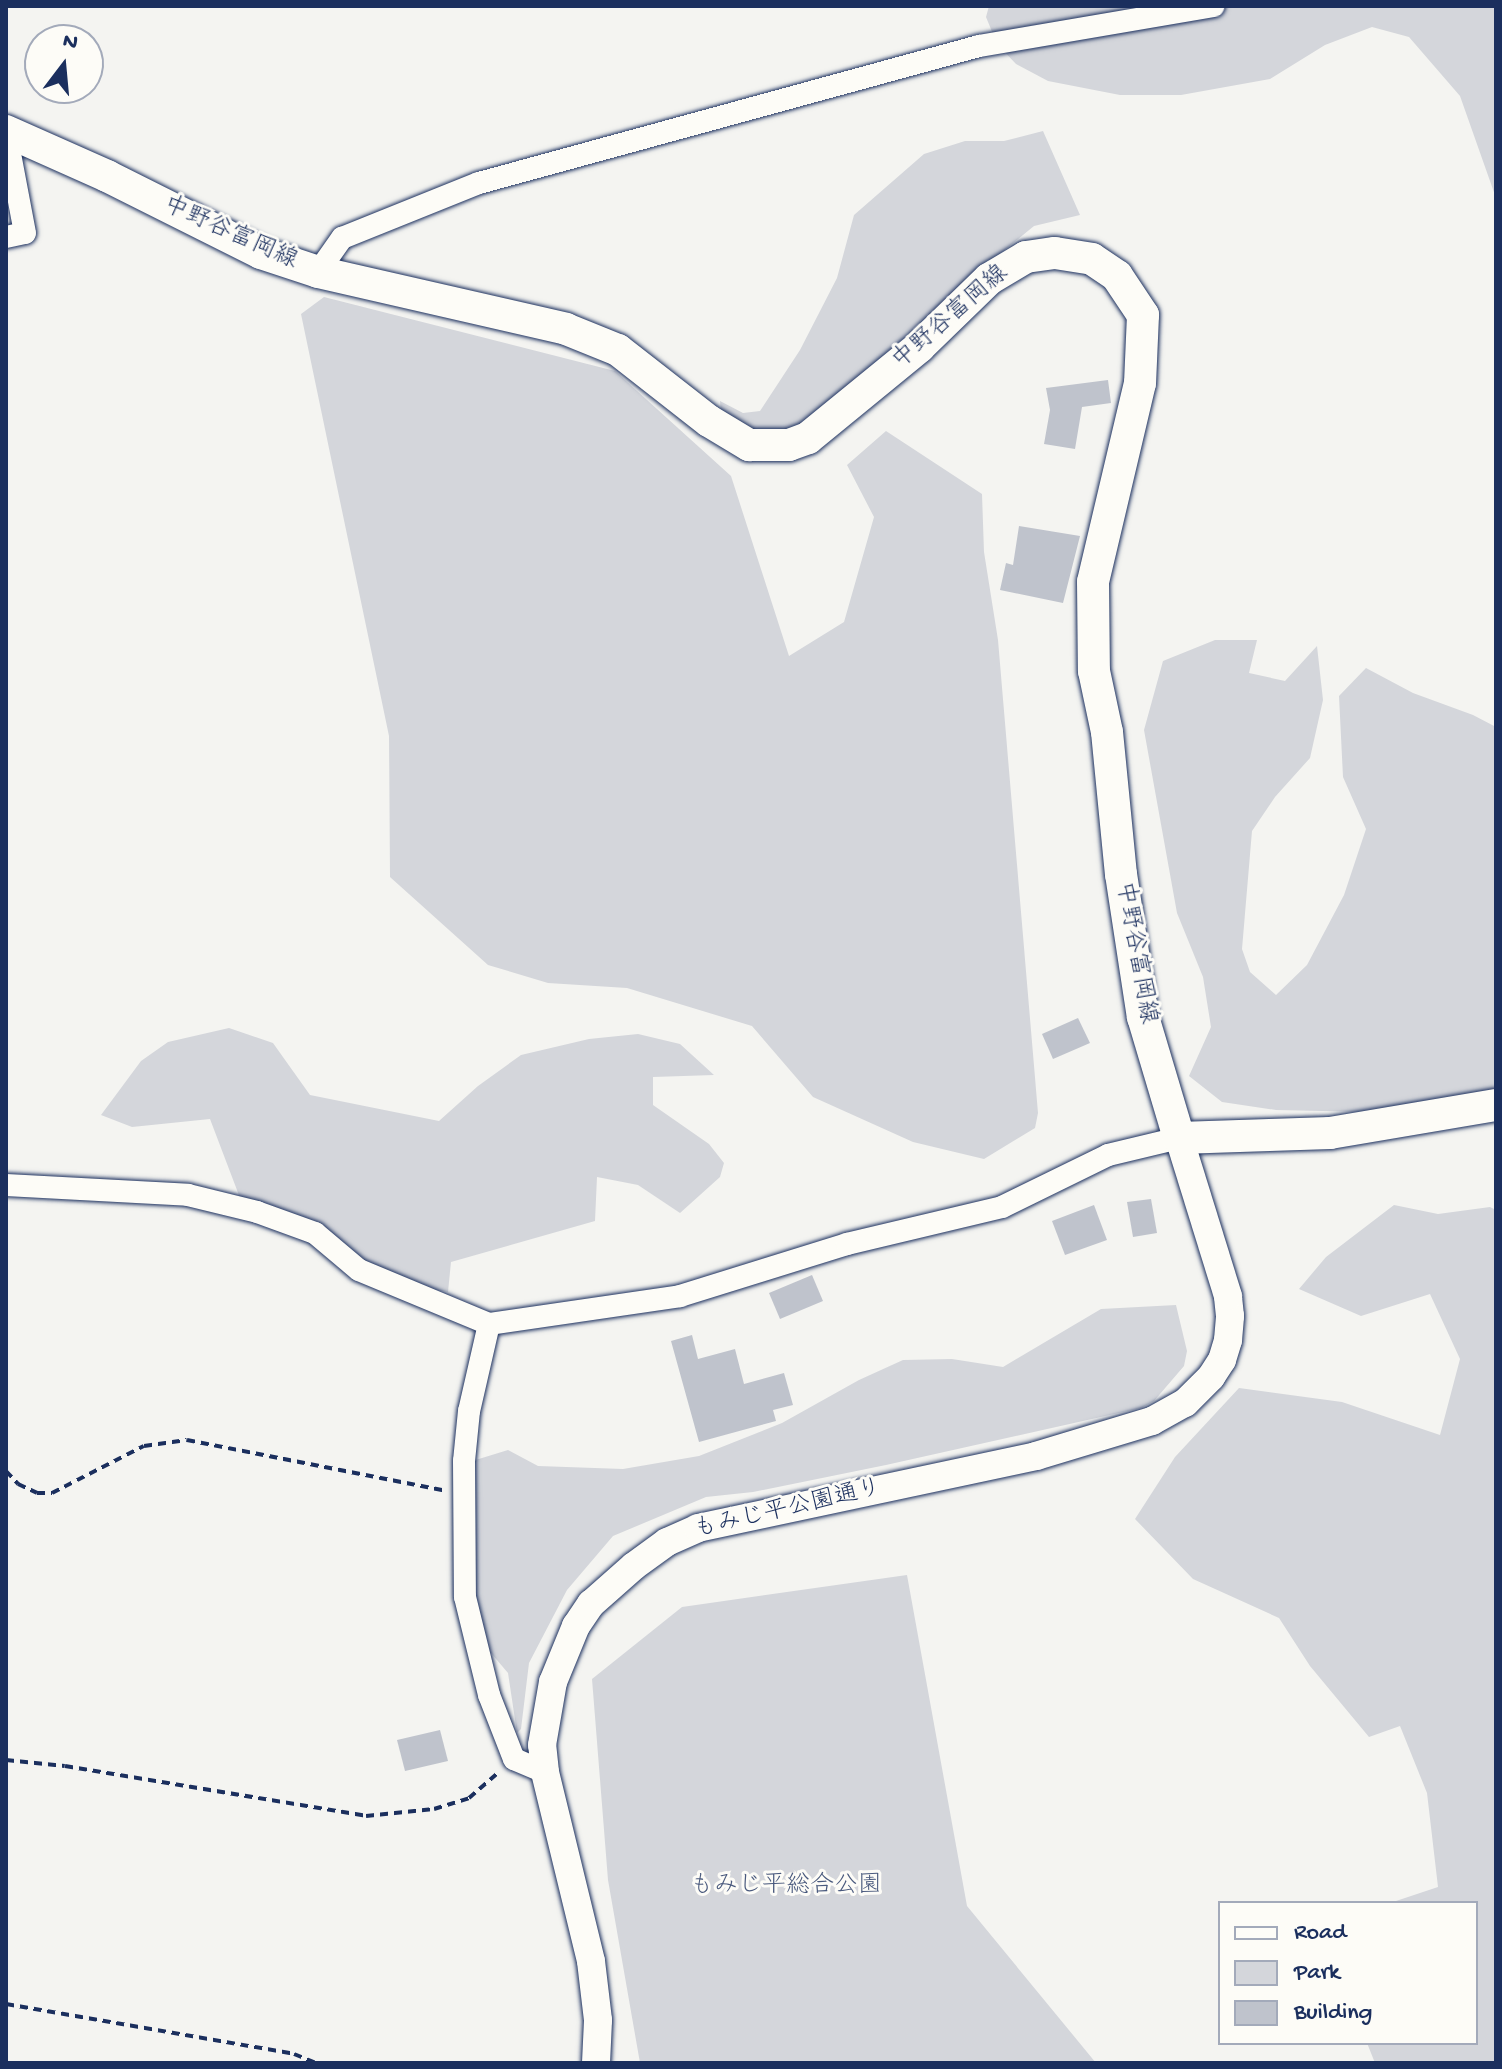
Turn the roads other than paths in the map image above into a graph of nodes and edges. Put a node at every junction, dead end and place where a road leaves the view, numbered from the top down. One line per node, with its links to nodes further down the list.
1 (1214, 6): 4 (street)
2 (6, 132): 3 (street); 4 (main road, 中野谷富岡線)
3 (6, 237)
4 (318, 272): 6 (main road, 中野谷富岡線)
5 (1496, 1105): 6 (main road)
6 (1179, 1138): 8 (street); 9 (street, もみじ平公園通り)
7 (6, 1185): 8 (street)
8 (489, 1324): 9 (street)
9 (545, 1772): 10 (street, もみじ平公園通り)
10 (596, 2063)

